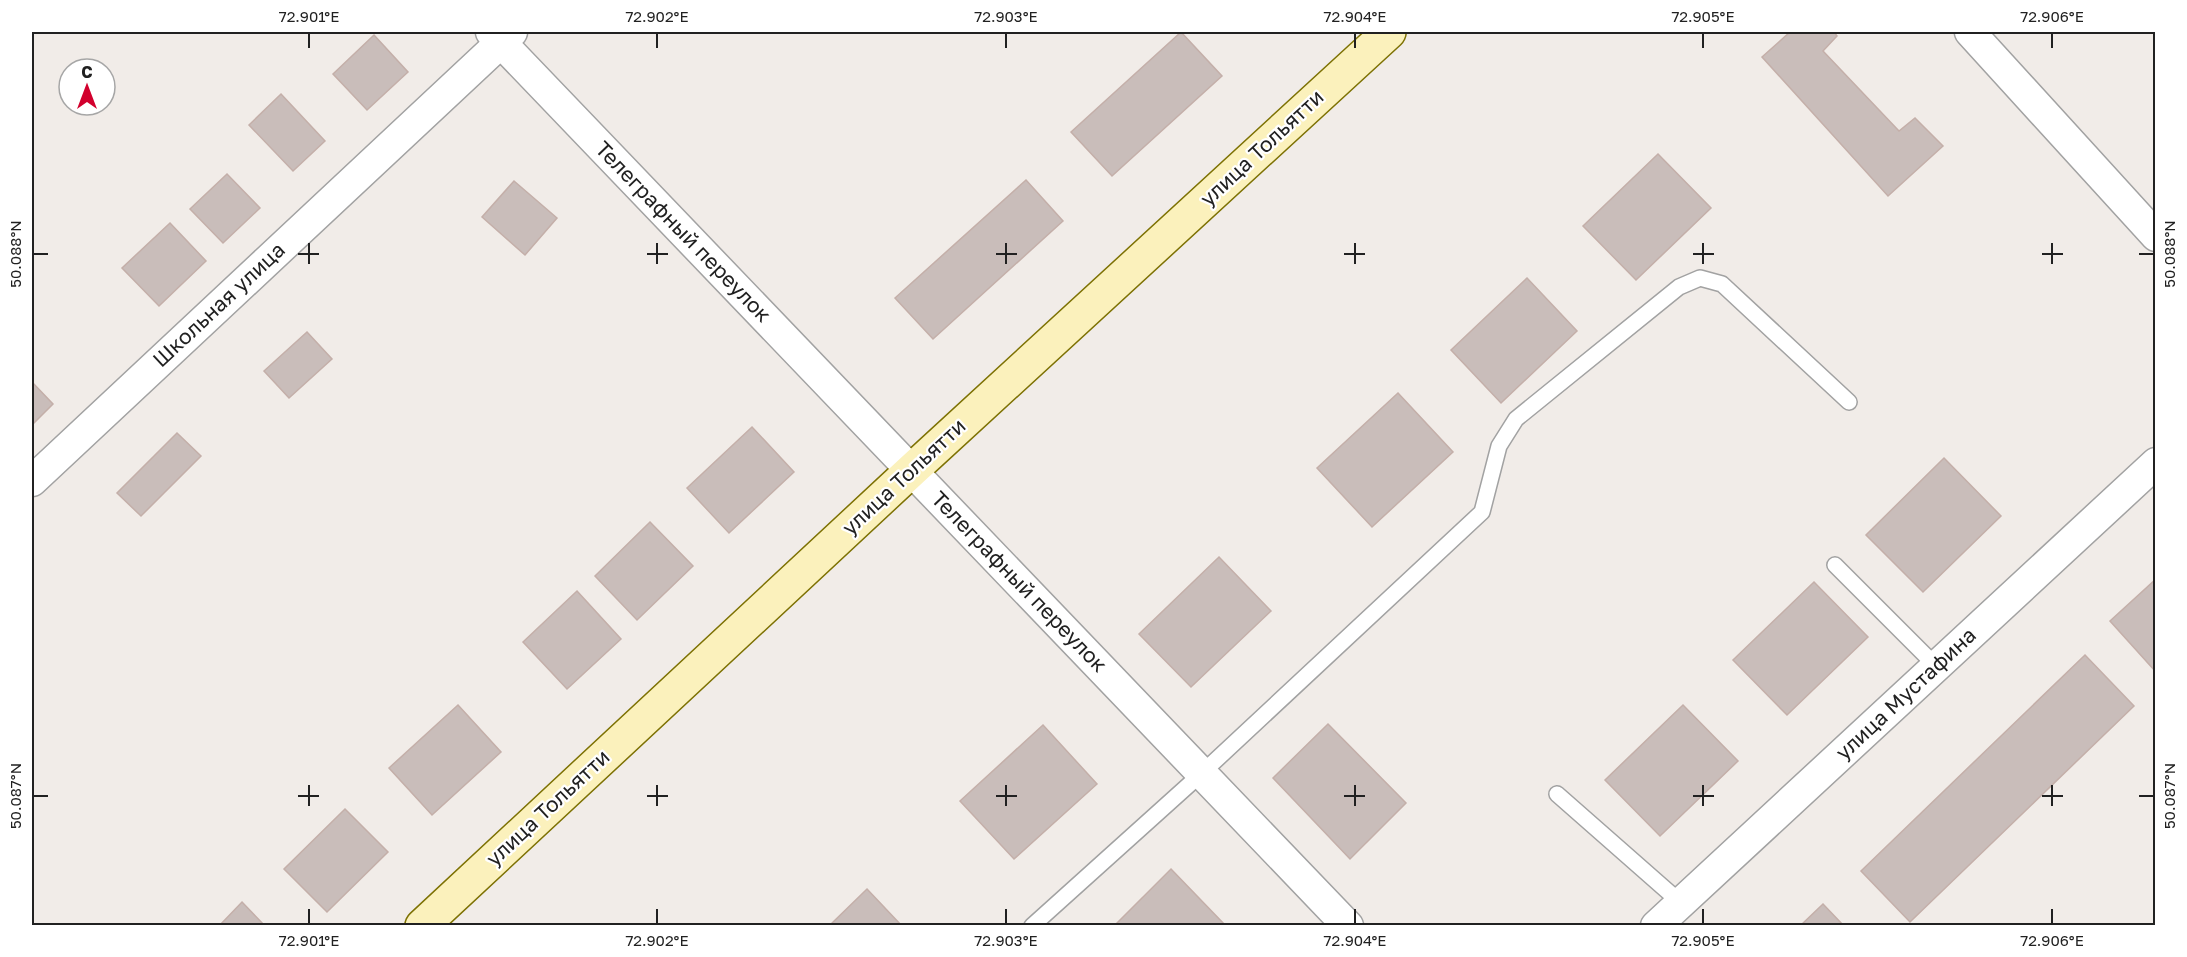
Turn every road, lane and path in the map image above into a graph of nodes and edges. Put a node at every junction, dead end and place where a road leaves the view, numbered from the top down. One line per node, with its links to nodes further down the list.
1 (1389, 32): 7 (street, улица Тольятти)
2 (1970, 32): 4 (street)
3 (501, 35): 7 (street, Телеграфный переулок); 8 (street, Школьная улица)
4 (2156, 236)
5 (1849, 402): 11 (lane)
6 (2156, 463): 10 (street, улица Мустафина)
7 (912, 470): 11 (street, Телеграфный переулок); 14 (street, улица Тольятти)
8 (32, 481)
9 (1835, 565): 10 (lane)
10 (1936, 666): 13 (street, улица Мустафина)
11 (1202, 774): 15 (lane); 16 (street, Телеграфный переулок)
12 (1557, 794): 13 (lane)
13 (1681, 903): 17 (street, улица Мустафина)
14 (422, 926)
15 (1032, 926)
16 (1348, 926)
17 (1656, 926)

